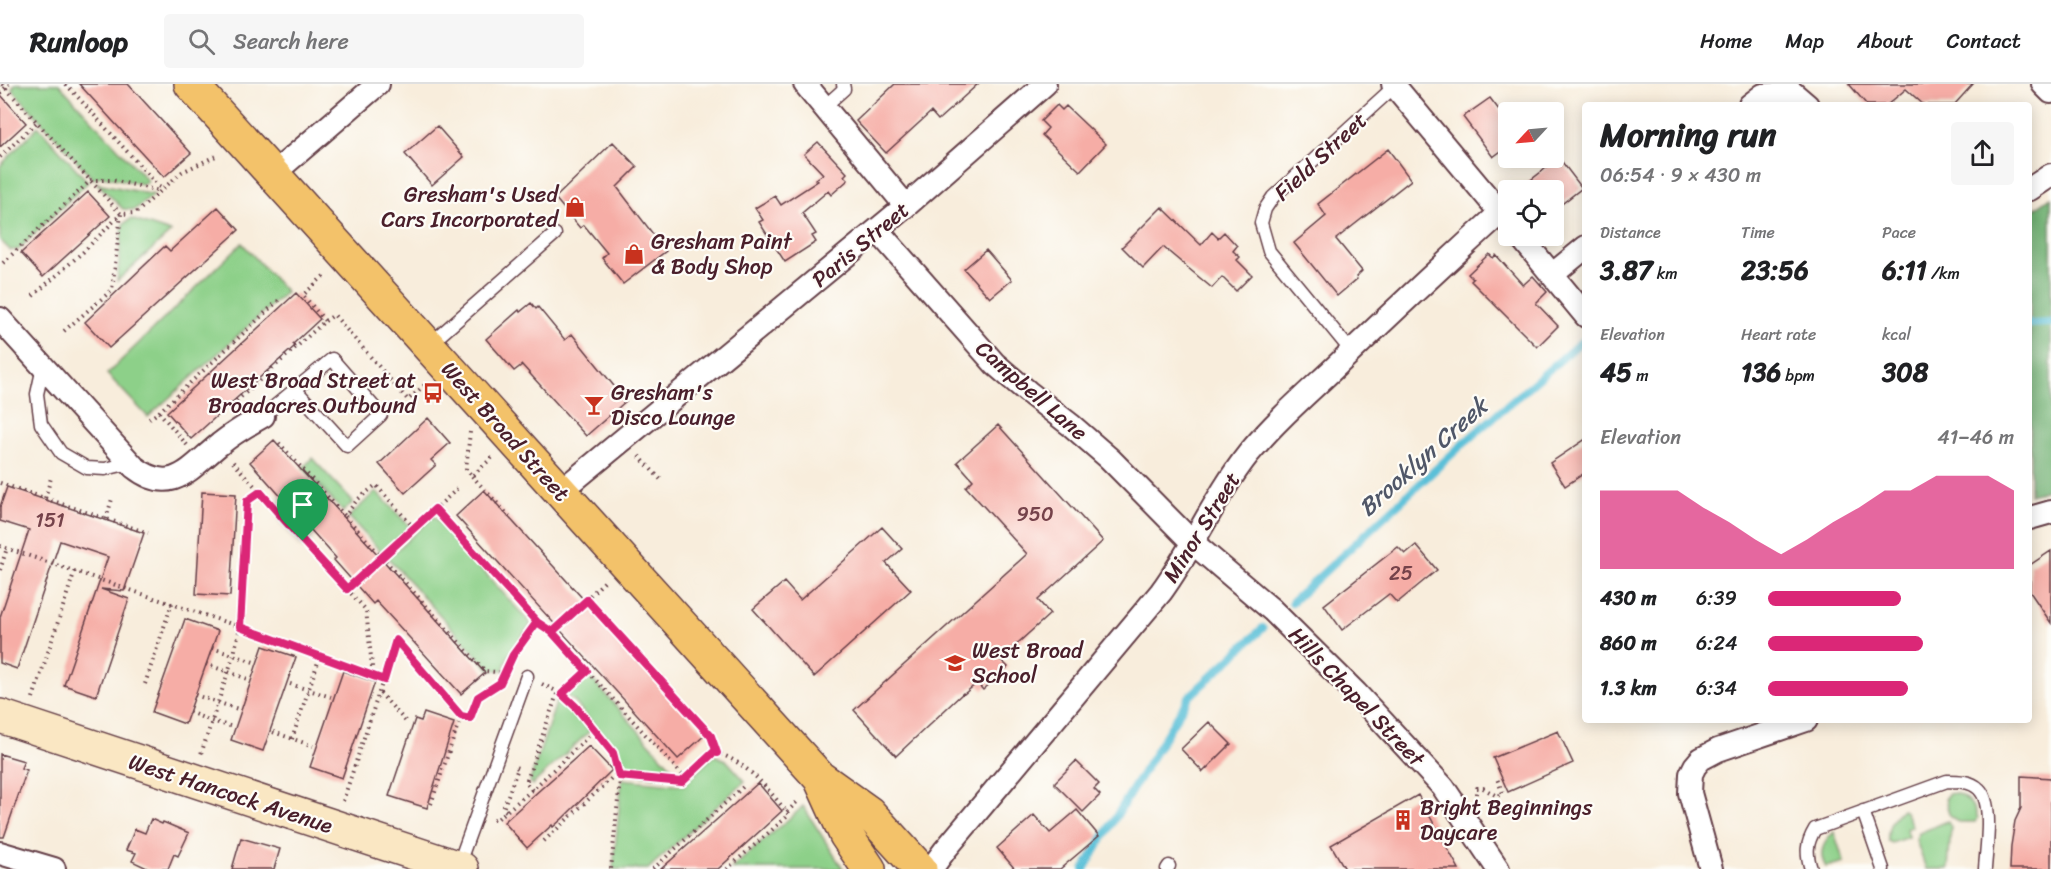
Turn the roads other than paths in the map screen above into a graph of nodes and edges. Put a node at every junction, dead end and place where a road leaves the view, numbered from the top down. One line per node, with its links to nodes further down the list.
1 (191, 84): 12 (main road, West Broad Street)
2 (378, 84): 12 (street)
3 (805, 84): 11 (street)
4 (843, 84): 11 (lane)
5 (1045, 84): 15 (street, Paris Street)
6 (2043, 84): 8 (street)
7 (1395, 85): 16 (street); 26 (lane, Field Street)
8 (2051, 93)
9 (1754, 102): 10 (street)
10 (1804, 102)
11 (824, 107): 15 (street)
12 (272, 175): 25 (main road, West Broad Street)
13 (2051, 175): 14 (street)
14 (2032, 188)
15 (906, 206): 18 (street, Paris Street)
16 (1498, 211)
17 (1498, 223): 26 (street, Minor Street)
18 (877, 230): 31 (street, Paris Street); 34 (street, Campbell Lane)
19 (555, 234): 25 (lane)
20 (1529, 246): 22 (street)
21 (1582, 250): 22 (street)
22 (1553, 274): 23 (street)
23 (1582, 311)
24 (0, 319): 27 (street)
25 (428, 346): 31 (main road, West Broad Street)
26 (1351, 351): 34 (street, Minor Street)
27 (44, 367): 30 (street); 30 (lane)
28 (295, 389): 28 (lane); 29 (lane)
29 (262, 416): 30 (street)
30 (130, 463)
31 (561, 491): 38 (main road, West Broad Street)
32 (2051, 512): 33 (street)
33 (2032, 517)
34 (1193, 543): 45 (street, Minor Street); 46 (street, Hills Chapel Street)
35 (527, 676): 41 (lane)
36 (0, 716): 41 (street, West Hancock Avenue)
37 (1797, 723): 47 (street)
38 (809, 790): 43 (main road, West Broad Street); 44 (main road, West Broad Street)
39 (1863, 811): 48 (lane); 49 (lane); 50 (lane)
40 (0, 853): 42 (street)
41 (460, 868)
42 (54, 869)
43 (869, 869)
44 (920, 869)
45 (931, 869)
46 (1498, 869)
47 (1711, 869)
48 (1811, 869)
49 (1883, 869)
50 (1985, 869)

